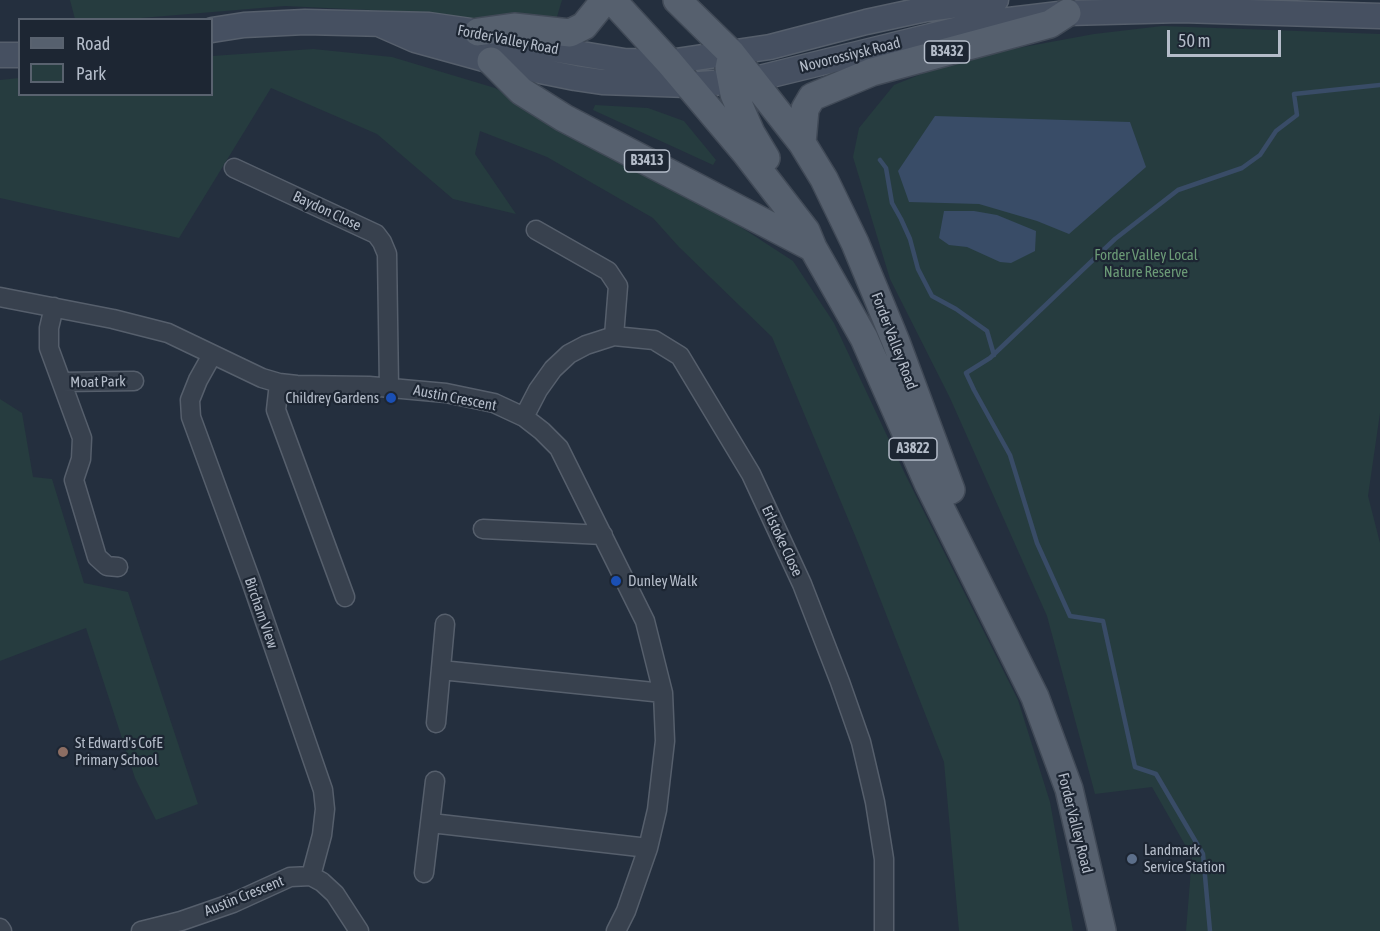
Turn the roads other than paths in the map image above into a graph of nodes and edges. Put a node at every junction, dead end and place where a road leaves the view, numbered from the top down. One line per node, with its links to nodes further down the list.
1 (605, 0): 9 (main road)
2 (612, 0): 14 (main road, Forder Valley Road / A3822)
3 (677, 0): 10 (main road)
4 (996, 0): 10 (main road, Novorossiysk Road)
5 (1066, 13): 6 (main road, Novorossiysk Road / B3432); 15 (main road, Novorossiysk Road / B3432); 17 (main road, B3432)
6 (1380, 16)
7 (381, 25): 8 (main road, Forder Valley Road); 9 (main road, Forder Valley Road); 13 (main road, Forder Valley Road)
8 (213, 30)
9 (478, 32): 14 (main road, Forder Valley Road)
10 (732, 54): 14 (main road, Novorossiysk Road); 15 (main road)
11 (0, 55): 12 (main road)
12 (18, 55)
13 (491, 61): 16 (main road, Forder Valley Road); 20 (main road, B3413)
14 (669, 62): 16 (main road, Forder Valley Road / A3822)
15 (741, 81): 16 (main road, Novorossiysk Road); 17 (main road, Forder Valley Road / A3822); 20 (main road)
16 (688, 85): 20 (main road, Forder Valley Road / A3822)
17 (802, 143): 35 (main road, Forder Valley Road / A3822)
18 (234, 168): 28 (street, Baydon Close)
19 (536, 230): 23 (street)
20 (809, 240): 35 (main road, Forder Valley Road / A3822)
21 (0, 297): 22 (street, Austin Crescent)
22 (54, 307): 24 (street, Austin Crescent); 26 (street)
23 (614, 336): 29 (street, Erlstoke Close); 47 (street, Erlstoke Close)
24 (212, 355): 27 (street, Austin Crescent); 43 (street, Bircham View)
25 (134, 381): 26 (street, Moat Park)
26 (62, 382): 32 (street)
27 (279, 382): 28 (street, Austin Crescent); 33 (street)
28 (388, 387): 29 (street, Austin Crescent)
29 (524, 417): 31 (street, Austin Crescent)
30 (483, 529): 31 (street)
31 (603, 535): 37 (street, Austin Crescent)
32 (118, 567)
33 (345, 597)
34 (445, 624): 36 (street)
35 (1013, 651): 48 (main road, Forder Valley Road / A3822)
36 (441, 670): 37 (street); 38 (street)
37 (663, 693): 41 (street, Austin Crescent)
38 (436, 723)
39 (435, 781): 40 (street)
40 (431, 823): 41 (street); 42 (street)
41 (648, 848): 46 (street, Austin Crescent)
42 (424, 873)
43 (311, 876): 44 (street, Austin Crescent); 45 (street)
44 (141, 931)
45 (359, 931)
46 (616, 931)
47 (884, 931)
48 (1102, 931)

